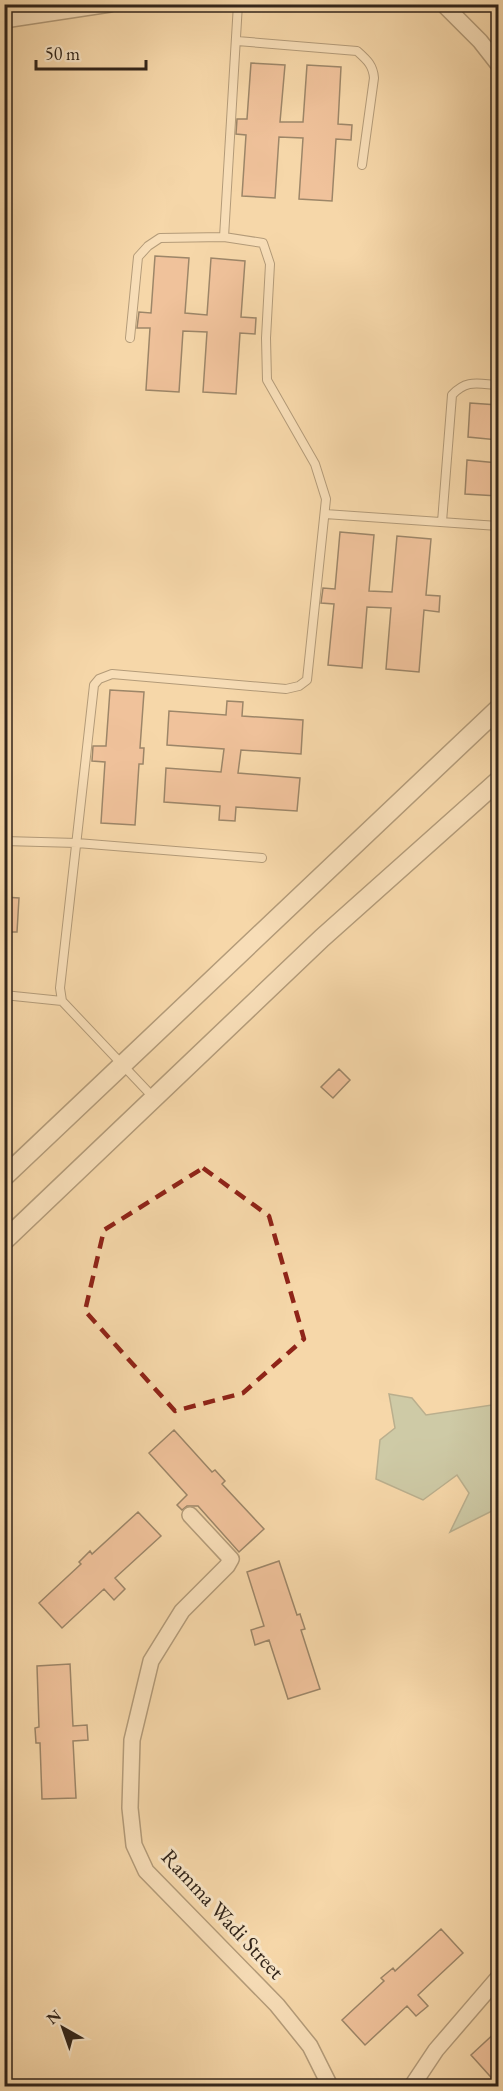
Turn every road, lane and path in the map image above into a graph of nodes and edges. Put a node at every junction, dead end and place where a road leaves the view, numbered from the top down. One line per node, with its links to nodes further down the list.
1 (110, 4): 4 (street)
2 (238, 4): 5 (lane)
3 (444, 4): 6 (street)
4 (4, 20)
5 (237, 41): 7 (lane); 8 (lane)
6 (498, 64)
7 (362, 165)
8 (224, 237): 9 (lane); 11 (lane)
9 (130, 338)
10 (498, 385): 12 (lane)
11 (325, 514): 12 (lane); 17 (lane)
12 (442, 522): 13 (lane)
13 (498, 526)
14 (498, 709): 21 (street)
15 (498, 781): 22 (street)
16 (4, 841): 17 (lane)
17 (76, 843): 18 (lane); 20 (lane)
18 (262, 858)
19 (4, 995): 20 (lane)
20 (62, 1001): 21 (lane)
21 (122, 1065): 22 (lane); 23 (street)
22 (154, 1098): 24 (street)
23 (4, 1177)
24 (4, 1241)
25 (190, 1515): 27 (street, Ramma Wadi Street)
26 (498, 1978): 28 (street)
27 (330, 2086)
28 (412, 2086)

